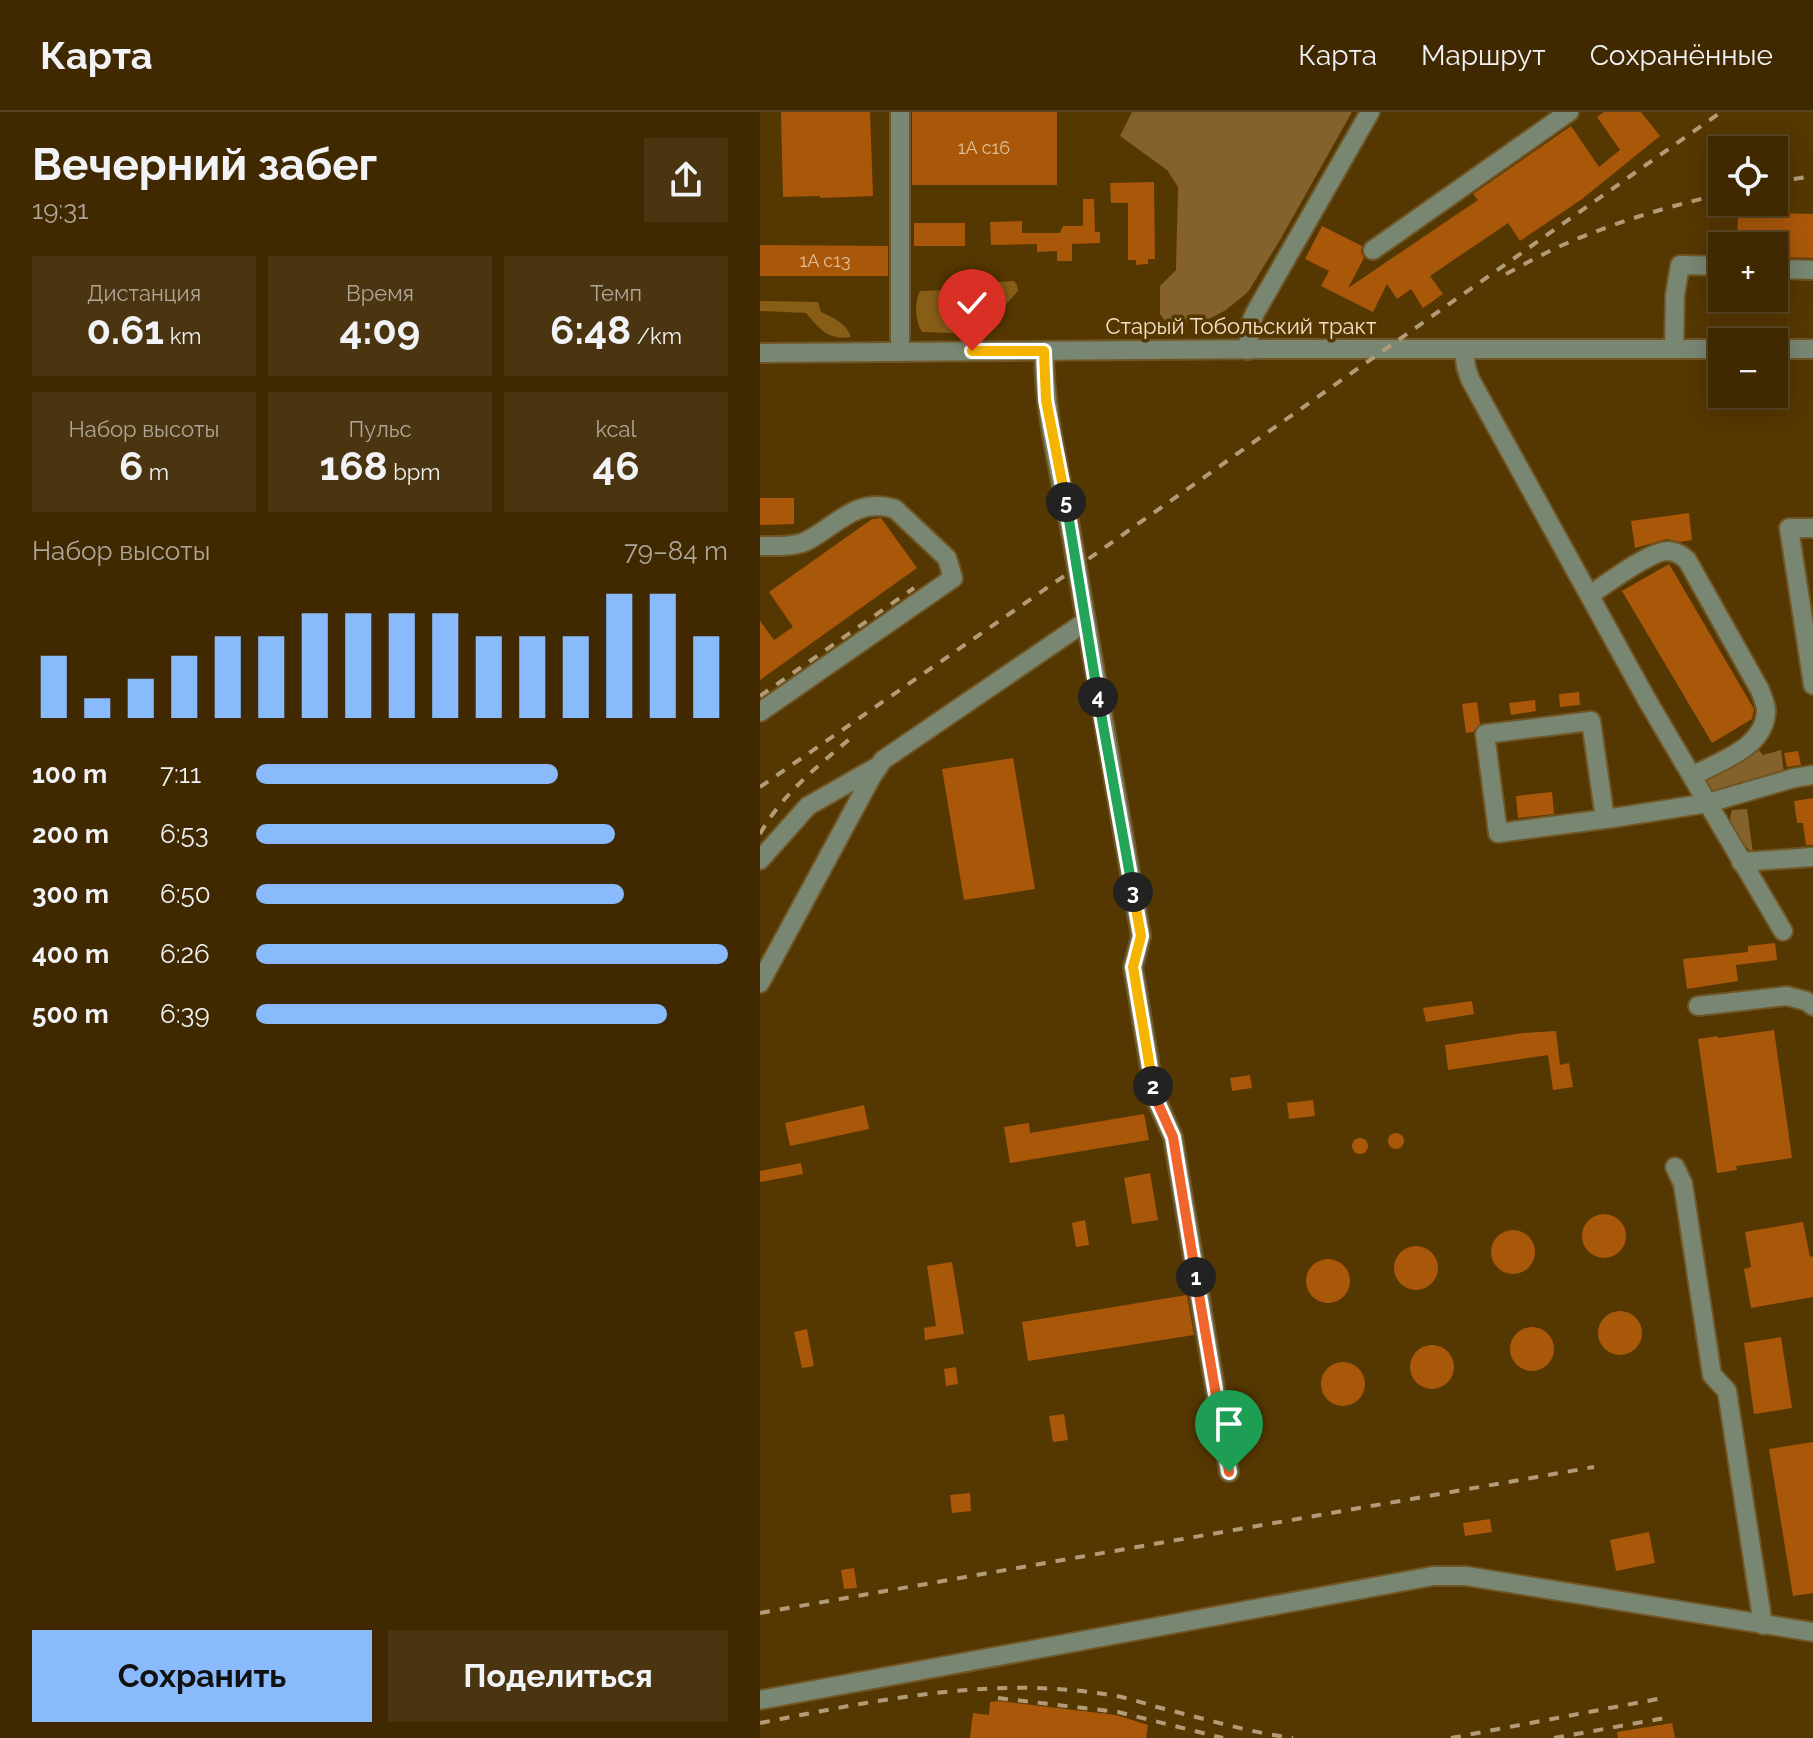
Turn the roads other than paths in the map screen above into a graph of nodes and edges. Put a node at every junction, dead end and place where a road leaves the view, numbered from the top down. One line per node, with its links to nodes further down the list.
1 (900, 112): 14 (street)
2 (1370, 112): 13 (street)
3 (1569, 112): 4 (street)
4 (1373, 250)
5 (1708, 266): 9 (street)
6 (1788, 269): 7 (street)
7 (1813, 270)
8 (1464, 349): 9 (street, Старый Тобольский тракт); 13 (street, Старый Тобольский тракт); 19 (street)
9 (1674, 349): 10 (street, Старый Тобольский тракт)
10 (1708, 349)
11 (1788, 349): 12 (street)
12 (1813, 349)
13 (1248, 350): 15 (street, Старый Тобольский тракт)
14 (900, 351): 15 (street, Старый Тобольский тракт); 16 (street, Старый Тобольский тракт)
15 (1044, 351): 20 (street)
16 (760, 353)
17 (1813, 528): 21 (street)
18 (760, 546): 23 (street)
19 (1590, 595): 26 (street); 26 (street)
20 (1085, 622): 24 (street); 37 (street)
21 (1809, 627): 22 (street)
22 (1813, 685)
23 (760, 712)
24 (876, 768): 30 (street); 33 (street)
25 (1813, 775): 27 (street)
26 (1692, 776): 27 (street)
27 (1708, 803): 28 (street); 31 (street)
28 (1605, 819): 28 (street)
29 (1813, 857): 31 (street)
30 (760, 860)
31 (1741, 862): 32 (street)
32 (1783, 931)
33 (760, 983)
34 (1698, 1006): 35 (street)
35 (1813, 1006)
36 (1675, 1167): 38 (street)
37 (1229, 1472)
38 (1763, 1625): 39 (street); 40 (street)
39 (1813, 1632)
40 (760, 1700)

